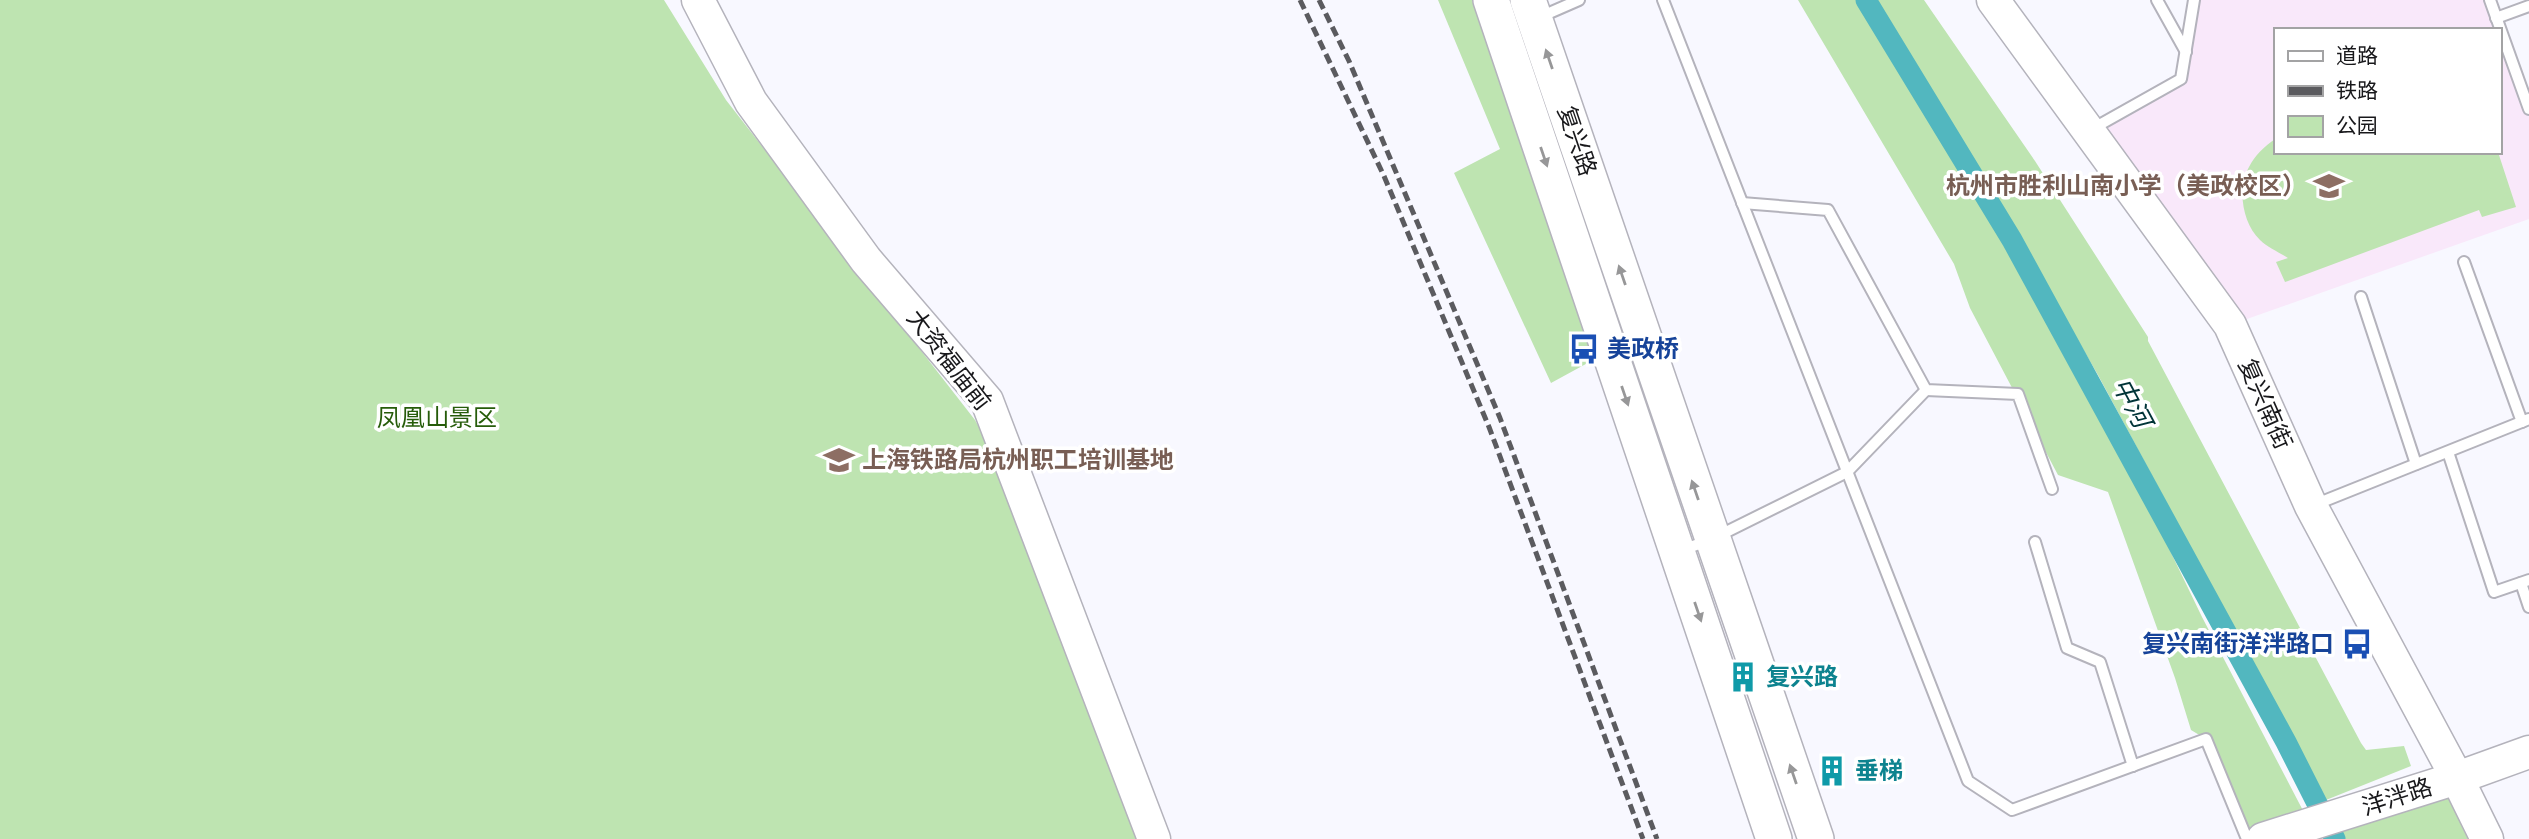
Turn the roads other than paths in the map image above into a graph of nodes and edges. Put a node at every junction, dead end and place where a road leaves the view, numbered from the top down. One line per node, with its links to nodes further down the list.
1 (698, 0): 35 (street, 大资福庙前)
2 (1491, 0): 11 (main road, 复兴路)
3 (1579, 0): 11 (lane)
4 (1663, 0): 17 (lane)
5 (1993, 0): 16 (street, 复兴南街)
6 (2157, 0): 14 (lane)
7 (2194, 0): 14 (lane)
8 (2490, 0): 10 (lane)
9 (2529, 6): 10 (lane)
10 (2496, 18): 12 (lane)
11 (1521, 22): 27 (main road, 复兴路, one-way to 11); 29 (main road, 复兴路, one-way to 29)
12 (2500, 28)
13 (2501, 32): 15 (lane)
14 (2186, 52): 16 (lane)
15 (2529, 109)
16 (2089, 131): 26 (street, 复兴南街)
17 (1742, 203): 20 (lane); 24 (lane)
18 (2464, 262): 21 (lane)
19 (2361, 297): 23 (lane)
20 (1926, 390): 24 (lane); 25 (lane)
21 (2525, 421): 22 (lane)
22 (2448, 452): 23 (lane); 30 (lane)
23 (2416, 464): 26 (lane)
24 (1847, 472): 27 (lane); 33 (lane)
25 (2052, 489)
26 (2311, 506): 34 (street, 复兴南街)
27 (1712, 538): 29 (lane); 37 (main road, 复兴路, one-way to 27)
28 (2035, 542): 33 (lane)
29 (1677, 552): 36 (main road, 复兴路, one-way to 36)
30 (2525, 582): 31 (lane)
31 (2529, 607)
32 (2529, 752): 34 (street, 洋泮路)
33 (2133, 766): 38 (lane)
34 (2457, 778): 39 (street, 洋泮路); 40 (street, 复兴南街)
35 (1154, 839)
36 (1774, 839)
37 (1815, 839)
38 (2247, 839)
39 (2263, 839)
40 (2487, 839)

